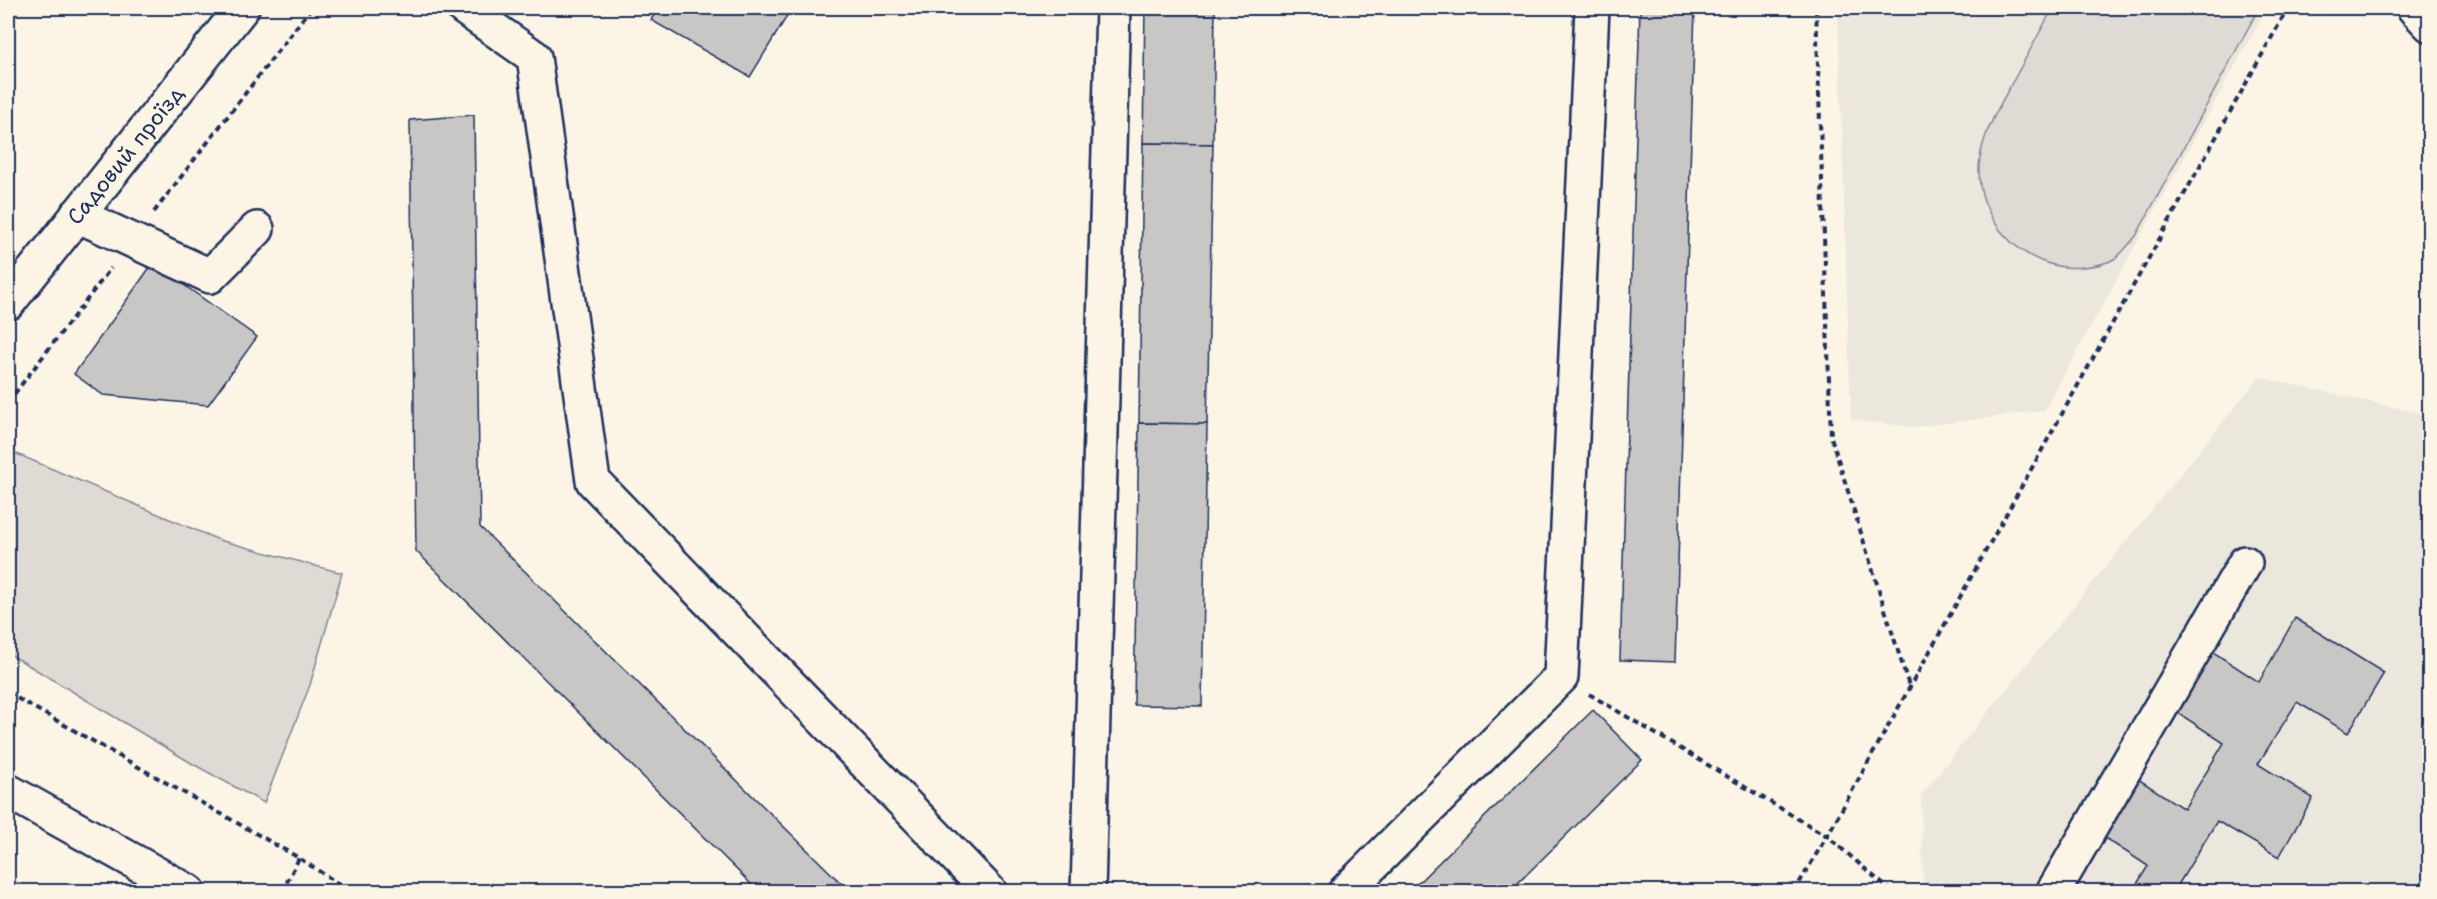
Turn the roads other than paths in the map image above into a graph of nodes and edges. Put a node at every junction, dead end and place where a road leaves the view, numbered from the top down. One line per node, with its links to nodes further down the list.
1 (242, 8): 7 (street, Садовий проїзд)
2 (464, 8): 13 (street)
3 (1113, 8): 14 (street)
4 (1592, 8): 15 (street)
5 (2414, 8): 6 (street)
6 (2430, 25)
7 (77, 215): 8 (street); 9 (street, Садовий проїзд)
8 (257, 229)
9 (8, 303)
10 (2245, 563): 16 (street)
11 (8, 791): 12 (street)
12 (189, 891)
13 (990, 891)
14 (1088, 891)
15 (1346, 891)
16 (2053, 891)

